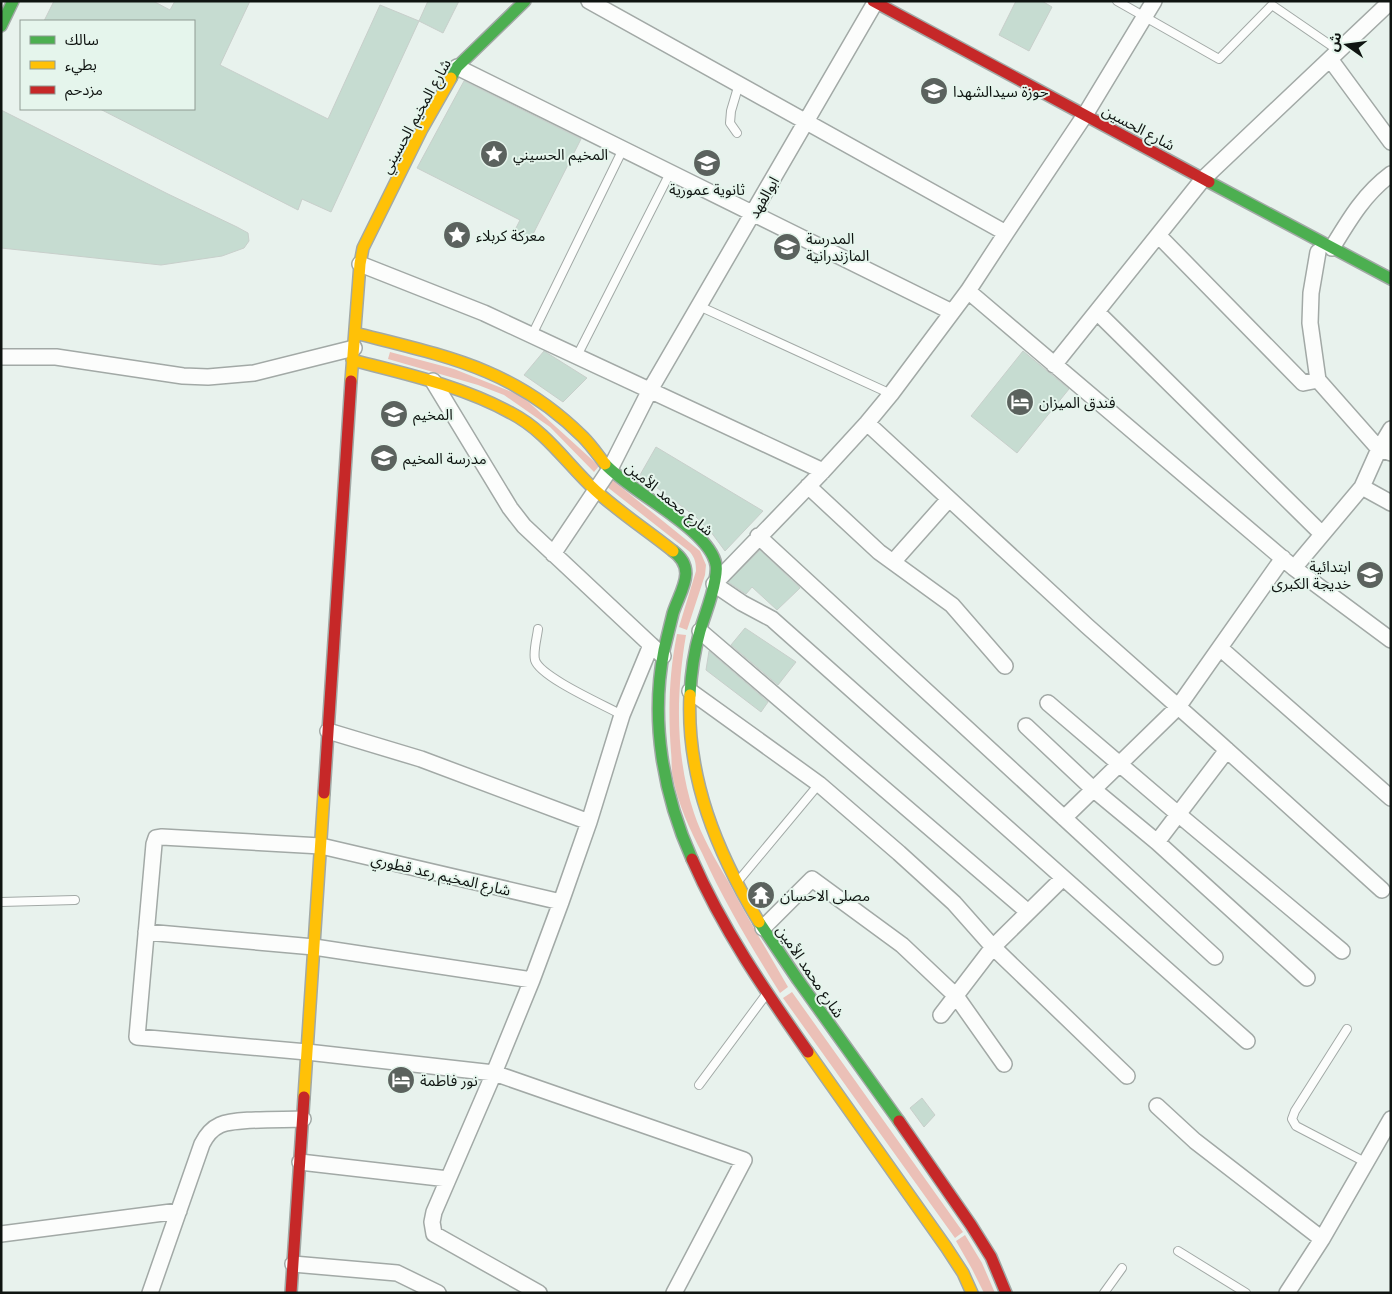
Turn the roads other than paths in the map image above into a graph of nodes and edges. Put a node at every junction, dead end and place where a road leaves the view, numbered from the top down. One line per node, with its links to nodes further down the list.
1 (13, 1): 10 (main road)
2 (525, 1): 12 (main road, شارع المخيم الحسيني)
3 (590, 1): 13 (street)
4 (1117, 1): 9 (lane)
5 (1154, 1): 9 (street)
6 (1370, 1): 8 (street)
7 (875, 2): 14 (main road, شارع الحسين); 15 (street, ابوالفهد)
8 (1389, 8): 11 (street)
9 (1144, 17): 11 (lane); 14 (street)
10 (1, 26)
11 (1334, 55): 17 (street); 21 (street)
12 (456, 67): 18 (street); 26 (main road, شارع المخيم الحسيني)
13 (739, 84): 15 (street); 16 (lane)
14 (1085, 115): 21 (main road, شارع الحسين); 23 (street)
15 (806, 122): 22 (street, ابوالفهد); 23 (street)
16 (737, 134)
17 (1391, 142)
18 (623, 149): 19 (street); 32 (lane)
19 (670, 173): 22 (street); 34 (lane)
20 (1391, 174): 25 (street)
21 (1203, 178): 24 (street); 25 (main road, شارع الحسين)
22 (753, 214): 29 (street, ابوالفهد); 30 (street)
23 (1006, 233): 28 (street)
24 (1158, 235): 31 (street); 37 (street)
25 (1325, 250): 27 (main road, شارع الحسين); 37 (street)
26 (360, 264): 32 (street); 33 (main road, شارع المخيم الحسيني)
27 (1391, 280)
28 (968, 291): 30 (street); 36 (street)
29 (699, 306): 39 (street, ابوالفهد); 40 (lane)
30 (952, 312): 40 (street)
31 (1096, 312): 36 (street); 51 (street)
32 (532, 335): 34 (street)
33 (354, 347): 35 (street); 38 (main road); 44 (main road, شارع محمد الأمين); 69 (main road, شارع المخيم الحسيني)
34 (577, 356): 39 (street)
35 (1, 357)
36 (1054, 365): 55 (street)
37 (1318, 380): 43 (street)
38 (433, 381): 48 (main road); 53 (street)
39 (650, 390): 44 (street, ابوالفهد); 45 (street)
40 (891, 394): 41 (street)
41 (867, 423): 45 (street); 49 (street)
42 (1391, 428): 43 (street)
43 (1385, 451): 47 (street)
44 (610, 469): 48 (street); 56 (main road, شارع محمد الأمين)
45 (823, 471): 46 (street)
46 (808, 486): 52 (street); 54 (street)
47 (1362, 487): 50 (street); 51 (street)
48 (595, 490): 53 (street); 62 (main road)
49 (949, 499): 54 (street); 66 (street)
50 (1391, 503)
51 (1322, 534): 55 (street)
52 (758, 536): 56 (street); 76 (street)
53 (553, 554): 60 (street)
54 (893, 562): 63 (street)
55 (1288, 563): 59 (street); 61 (street)
56 (714, 584): 58 (main road, شارع محمد الأمين); 80 (street)
57 (538, 629): 67 (lane)
58 (700, 631): 64 (main road, شارع محمد الأمين); 86 (street)
59 (1391, 640)
60 (651, 645): 62 (street); 67 (street)
61 (1220, 648): 66 (street); 74 (street)
62 (663, 656): 95 (main road)
63 (1005, 666)
64 (690, 691): 72 (street); 81 (main road, شارع محمد الأمين)
65 (1048, 703): 71 (street)
66 (1178, 707): 70 (street); 71 (street)
67 (622, 715): 77 (street)
68 (1026, 726): 73 (street)
69 (328, 731): 77 (street); 79 (main road, شارع المخيم الحسيني)
70 (1227, 750): 75 (street); 82 (street)
71 (1120, 764): 73 (street); 75 (street)
72 (818, 784): 81 (lane); 90 (street)
73 (1093, 789): 76 (street); 78 (street)
74 (1391, 798)
75 (1178, 814): 78 (street); 91 (street)
76 (1064, 818): 92 (street)
77 (588, 822): 85 (street)
78 (1157, 842): 93 (street)
79 (321, 846): 85 (street, شارع المخيم رعد قطوري); 88 (street, شارع المخيم رعد قطوري); 89 (main road, شارع المخيم الحسيني)
80 (1064, 878): 86 (street); 99 (street)
81 (738, 882): 87 (main road, شارع محمد الأمين)
82 (1382, 890)
83 (74, 900): 84 (lane)
84 (1, 902)
85 (561, 902): 94 (street)
86 (1028, 912): 90 (street)
87 (763, 928): 96 (street); 123 (main road, شارع محمد الأمين)
88 (146, 932): 89 (street); 100 (street)
89 (314, 947): 94 (street); 100 (main road, شارع المخيم الحسيني)
90 (993, 947): 96 (street); 103 (street)
91 (1342, 950)
92 (1215, 957)
93 (1307, 978)
94 (532, 980): 102 (street)
95 (766, 994): 104 (lane); 122 (main road)
96 (956, 996): 97 (street); 101 (street)
97 (941, 1015)
98 (1346, 1028): 109 (lane)
99 (1247, 1041)
100 (307, 1052): 102 (street); 106 (main road, شارع المخيم الحسيني)
101 (1004, 1064)
102 (494, 1073): 110 (street); 121 (street)
103 (1127, 1076)
104 (699, 1085)
105 (1157, 1106): 113 (street)
106 (303, 1119): 108 (main road, شارع المخيم الحسيني); 111 (street)
107 (1391, 1119): 109 (street)
108 (300, 1162): 110 (street); 115 (main road, شارع المخيم الحسيني)
109 (1365, 1162): 113 (street)
110 (448, 1179): 120 (street)
111 (178, 1211): 112 (street); 117 (street)
112 (1, 1234)
113 (1322, 1239): 126 (street)
114 (1178, 1251): 125 (lane)
115 (293, 1264): 118 (main road, شارع المخيم الحسيني); 119 (street)
116 (1122, 1268): 124 (lane)
117 (150, 1293)
118 (292, 1293)
119 (438, 1293)
120 (540, 1293)
121 (674, 1293)
122 (972, 1293)
123 (1006, 1293)
124 (1104, 1293)
125 (1246, 1293)
126 (1287, 1293)

